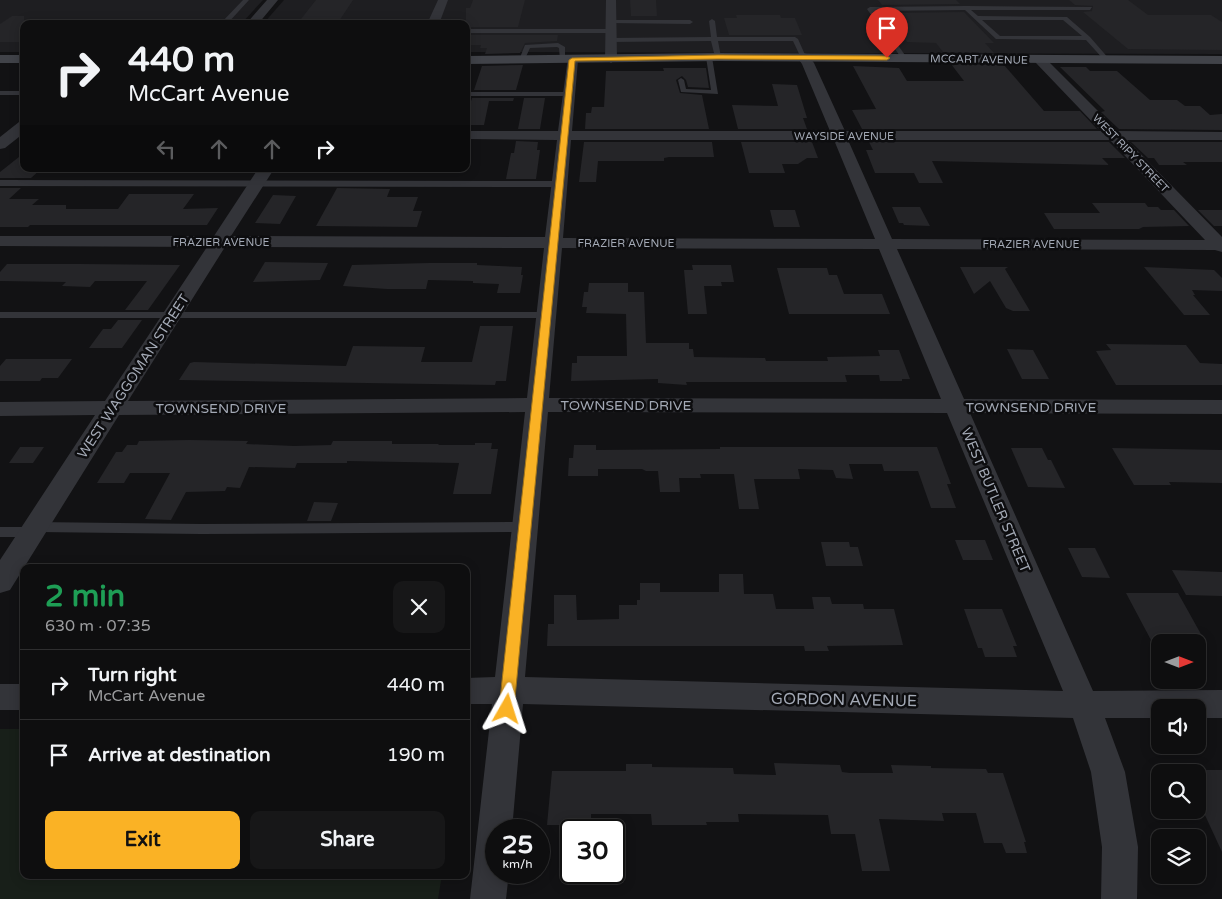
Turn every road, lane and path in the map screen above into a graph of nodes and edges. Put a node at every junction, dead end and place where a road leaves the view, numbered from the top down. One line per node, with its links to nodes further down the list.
1 (246, 0): 10 (lane)
2 (273, 0): 11 (street)
3 (443, 0): 12 (street)
4 (611, 0): 16 (street)
5 (868, 4): 6 (lane)
6 (876, 8): 7 (lane); 21 (lane)
7 (966, 8): 8 (lane); 9 (lane)
8 (1090, 8)
9 (977, 18): 17 (lane); 17 (lane)
10 (227, 20)
11 (256, 20)
12 (435, 20)
13 (712, 21): 18 (lane)
14 (690, 22): 16 (lane)
15 (470, 31): 16 (lane)
16 (610, 31): 18 (lane); 24 (street)
17 (1088, 38): 28 (lane)
18 (714, 39): 19 (lane); 20 (lane)
19 (714, 57): 20 (main road, MCCART AVENUE); 24 (main road, MCCART AVENUE); 30 (lane)
20 (803, 57): 21 (main road, MCCART AVENUE); 38 (street, WEST BUTLER STREET)
21 (904, 58): 27 (main road, MCCART AVENUE)
22 (0, 59): 23 (main road)
23 (20, 59)
24 (611, 59): 26 (main road, MCCART AVENUE)
25 (470, 60): 26 (main road, MCCART AVENUE)
26 (567, 60): 34 (street)
27 (1040, 60): 28 (main road, MCCART AVENUE); 39 (street, WEST RIPY STREET)
28 (1107, 60): 29 (main road, MCCART AVENUE)
29 (1222, 60)
30 (681, 80)
31 (0, 93): 32 (lane)
32 (20, 93)
33 (470, 94): 34 (lane)
34 (568, 94): 37 (street)
35 (15, 131): 41 (street)
36 (470, 135): 37 (street, WAYSIDE AVENUE)
37 (564, 135): 38 (street, WAYSIDE AVENUE); 44 (street)
38 (839, 136): 39 (street, WAYSIDE AVENUE); 48 (street, WEST BUTLER STREET)
39 (1114, 136): 40 (street, WAYSIDE AVENUE); 49 (street, WEST RIPY STREET)
40 (1222, 136)
41 (0, 145)
42 (262, 176): 43 (lane); 44 (lane); 46 (street, WEST WAGGOMAN STREET)
43 (0, 183)
44 (559, 184): 47 (street)
45 (0, 241): 46 (street, FRAZIER AVENUE)
46 (219, 242): 47 (street, FRAZIER AVENUE); 51 (street, WEST WAGGOMAN STREET)
47 (553, 243): 48 (street, FRAZIER AVENUE); 52 (street)
48 (886, 244): 49 (street, FRAZIER AVENUE); 54 (street, WEST BUTLER STREET)
49 (1221, 245)
50 (0, 315): 51 (lane)
51 (172, 315): 52 (lane); 56 (street, WEST WAGGOMAN STREET)
52 (546, 315): 53 (street)
53 (537, 405): 54 (street, TOWNSEND DRIVE); 56 (street, TOWNSEND DRIVE); 58 (street)
54 (956, 407): 55 (street, TOWNSEND DRIVE); 67 (street, WEST BUTLER STREET)
55 (1222, 407)
56 (112, 408): 57 (street, TOWNSEND DRIVE); 59 (street, WEST WAGGOMAN STREET)
57 (0, 409)
58 (525, 527): 59 (lane); 62 (street)
59 (34, 530): 60 (lane); 61 (street, WEST WAGGOMAN STREET)
60 (0, 532)
61 (0, 582)
62 (508, 690): 63 (street, GORDON AVENUE); 67 (street, GORDON AVENUE); 68 (street)
63 (470, 691)
64 (0, 697): 65 (street)
65 (20, 697)
66 (1222, 704): 67 (street, GORDON AVENUE)
67 (1084, 705): 69 (street, WEST BUTLER STREET)
68 (488, 899)
69 (1119, 899)

